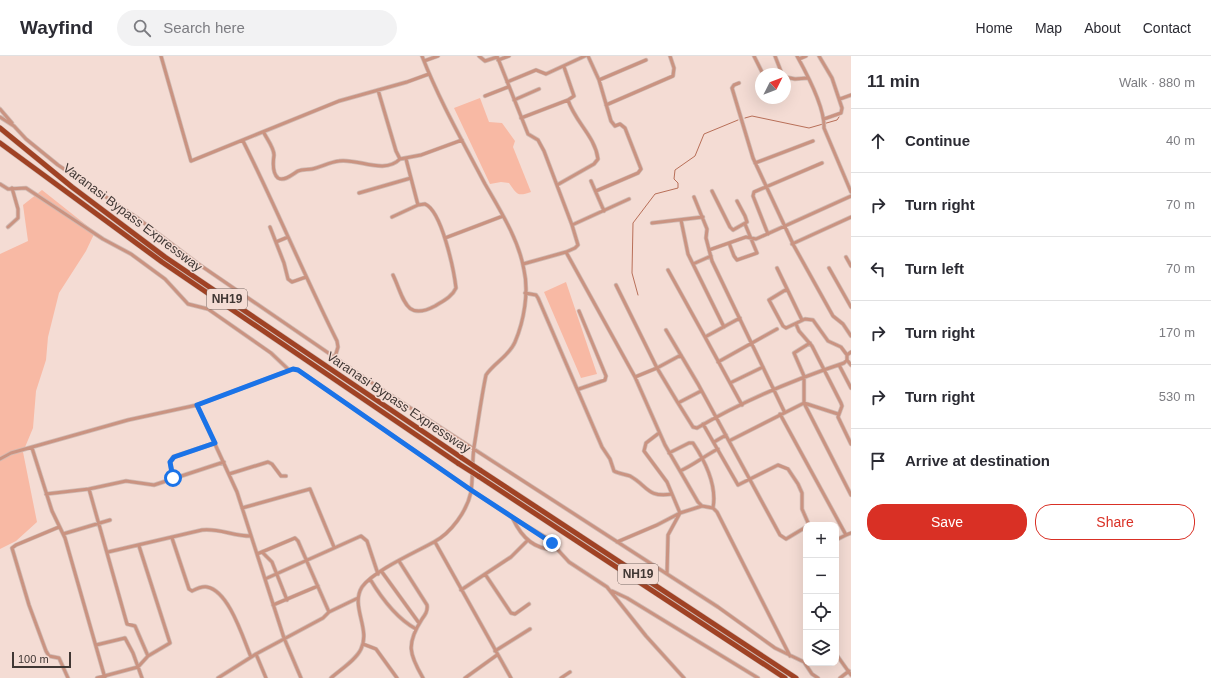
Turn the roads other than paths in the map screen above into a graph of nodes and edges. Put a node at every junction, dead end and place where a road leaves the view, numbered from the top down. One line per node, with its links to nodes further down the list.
1 (161, 56): 43 (street)
2 (422, 56): 16 (street)
3 (438, 56): 16 (street)
4 (479, 56): 13 (street)
5 (509, 56): 13 (street)
6 (585, 56): 17 (street)
7 (588, 56): 23 (street)
8 (670, 56): 34 (street)
9 (754, 56): 18 (street)
10 (775, 56): 19 (street)
11 (806, 56): 14 (street)
12 (819, 56): 31 (street)
13 (498, 57): 24 (street)
14 (798, 58): 22 (street)
15 (646, 60): 23 (street)
16 (424, 61): 20 (street)
17 (564, 67): 24 (street); 33 (street)
18 (760, 68)
19 (780, 68)
20 (429, 74): 28 (street); 42 (street)
21 (791, 78): 22 (street)
22 (808, 78): 38 (street)
23 (599, 80): 34 (street)
24 (507, 82): 26 (street)
25 (739, 83): 49 (street)
26 (508, 87): 30 (street); 32 (street)
27 (539, 89): 32 (street)
28 (378, 90): 41 (street); 46 (street)
29 (851, 95): 31 (street)
30 (485, 96)
31 (840, 99): 38 (street)
32 (514, 100): 37 (street)
33 (568, 100): 37 (street); 53 (street)
34 (606, 105): 56 (street)
35 (0, 109): 39 (street)
36 (0, 117): 39 (street)
37 (521, 118): 53 (street)
38 (824, 120): 58 (street)
39 (14, 126): 114 (street)
40 (0, 128): 153 (highway, Varanasi Bypass Expressway / NH19, bridge)
41 (264, 133): 43 (street); 46 (street)
42 (462, 140): 47 (street); 66 (street)
43 (243, 141): 78 (street)
44 (813, 142): 49 (street)
45 (0, 143): 153 (highway, Varanasi Bypass Expressway / NH19, bridge)
46 (400, 159): 47 (street)
47 (406, 159): 50 (street)
48 (822, 162): 54 (street)
49 (755, 163): 54 (street)
50 (411, 178): 59 (street); 64 (street)
51 (591, 181): 56 (street)
52 (0, 184): 55 (street)
53 (557, 185): 73 (street)
54 (765, 187): 74 (street); 77 (street)
55 (12, 188): 75 (street); 121 (street)
56 (596, 191): 65 (street)
57 (712, 191): 72 (street)
58 (851, 192)
59 (359, 193)
60 (694, 196): 69 (street)
61 (851, 196): 74 (street)
62 (629, 199): 65 (street)
63 (737, 201): 72 (street)
64 (418, 205): 68 (street); 79 (street)
65 (604, 211): 73 (street)
66 (503, 216): 79 (street); 88 (street)
67 (851, 216): 83 (street)
68 (392, 218)
69 (703, 218): 70 (street); 84 (street)
70 (681, 220): 71 (street); 89 (street)
71 (652, 223)
72 (745, 224): 80 (street)
73 (572, 225): 85 (street)
74 (784, 226): 77 (street); 83 (street)
75 (8, 227)
76 (270, 227): 81 (street)
77 (768, 234): 80 (street)
78 (288, 236): 81 (street); 95 (street)
79 (444, 238): 94 (street)
80 (751, 239): 82 (street); 82 (street)
81 (276, 242): 95 (street)
82 (729, 243): 84 (street)
83 (792, 244): 107 (street)
84 (709, 250): 86 (street)
85 (566, 252): 88 (street); 124 (street)
86 (711, 256): 89 (street); 101 (street)
87 (846, 257): 90 (street)
88 (523, 264): 98 (street)
89 (693, 264): 104 (street)
90 (851, 266)
91 (777, 268): 97 (street)
92 (830, 268): 99 (street)
93 (668, 270): 108 (street)
94 (393, 275)
95 (306, 277): 114 (street)
96 (616, 285): 120 (street)
97 (787, 289): 102 (street); 103 (street)
98 (525, 292): 127 (street); 146 (street)
99 (851, 307)
100 (579, 311): 127 (street)
101 (740, 318): 104 (street); 110 (street)
102 (802, 320): 103 (street); 113 (street)
103 (796, 324): 109 (street)
104 (724, 327): 108 (street)
105 (777, 329): 110 (street)
106 (666, 330): 112 (street)
107 (851, 336)
108 (705, 338): 116 (street)
109 (810, 342): 122 (street); 123 (street)
110 (751, 344): 116 (street); 119 (street)
111 (851, 352): 113 (street)
112 (681, 355): 120 (street); 128 (street)
113 (847, 355): 115 (street)
114 (335, 357): 146 (street)
115 (847, 360): 117 (street); 118 (street)
116 (718, 362): 125 (street)
117 (838, 364): 122 (street); 126 (street)
118 (851, 365)
119 (763, 367): 125 (street); 129 (street)
120 (657, 368): 124 (street); 130 (street)
121 (289, 370): 132 (street); 159 (street)
122 (823, 370): 123 (street); 136 (street)
123 (804, 376): 129 (street); 131 (street)
124 (635, 377): 139 (street)
125 (730, 383): 133 (street)
126 (851, 388)
127 (578, 389): 161 (street)
128 (701, 390): 130 (street); 137 (street)
129 (774, 390): 133 (street); 134 (street)
130 (678, 403): 138 (street)
131 (804, 403): 134 (street); 136 (street); 162 (street)
132 (197, 405): 143 (street); 145 (street)
133 (742, 405): 137 (street)
134 (784, 412): 135 (street)
135 (780, 414): 141 (street); 175 (street)
136 (838, 414): 144 (street)
137 (716, 417): 138 (street); 140 (street)
138 (703, 424): 142 (street)
139 (659, 433): 148 (street); 161 (street)
140 (726, 435): 141 (street); 142 (street)
141 (729, 441): 157 (street)
142 (714, 442): 147 (street)
143 (215, 443): 151 (street); 156 (street)
144 (851, 444)
145 (32, 448): 150 (street); 160 (street)
146 (474, 448): 159 (street); 181 (street)
147 (718, 449): 149 (street); 157 (street)
148 (670, 453): 149 (street); 152 (street)
149 (702, 458): 152 (street); 165 (street)
150 (0, 459)
151 (224, 462): 154 (street); 156 (street)
152 (680, 471): 163 (street)
153 (479, 473): 217 (highway, Varanasi Bypass Expressway / NH19); 219 (highway, Varanasi Bypass Expressway / NH19)
154 (229, 474): 155 (street); 164 (street)
155 (286, 476)
156 (173, 478): 158 (street)
157 (750, 479): 169 (street); 172 (street)
158 (89, 490): 160 (street); 170 (street)
159 (471, 490): 167 (street); 180 (street)
160 (46, 494): 171 (street)
161 (672, 494): 166 (street)
162 (851, 495)
163 (702, 506): 165 (street); 166 (street)
164 (242, 508): 176 (street); 183 (street)
165 (713, 508): 214 (street)
166 (680, 513): 181 (street); 193 (street)
167 (513, 518): 179 (street); 184 (street)
168 (110, 520): 170 (street)
169 (808, 522)
170 (100, 523): 174 (street); 185 (street)
171 (59, 527): 174 (street); 224 (street)
172 (803, 529)
173 (851, 533): 175 (street)
174 (63, 534): 209 (street)
175 (846, 535): 178 (street)
176 (251, 536): 177 (street); 187 (street)
177 (172, 538): 182 (street); 215 (street)
178 (839, 538)
179 (527, 541): 184 (street); 192 (street)
180 (435, 542): 189 (street); 197 (street)
181 (617, 542): 193 (street)
182 (139, 546): 185 (street); 213 (street)
183 (334, 547): 188 (street); 190 (street)
184 (557, 549): 198 (street)
185 (108, 552): 213 (street)
186 (262, 552): 187 (street); 188 (street); 191 (street)
187 (257, 554): 194 (street)
188 (306, 559): 191 (street); 196 (street)
189 (399, 561): 190 (street); 204 (street)
190 (380, 573): 195 (street); 204 (street)
191 (276, 574): 194 (street); 200 (street)
192 (485, 574): 197 (street); 201 (street)
193 (667, 574): 214 (street)
194 (265, 579): 202 (street)
195 (370, 579): 199 (street); 205 (street)
196 (318, 586): 200 (street); 203 (street)
197 (461, 590): 210 (street)
198 (610, 591): 236 (street); 237 (street)
199 (358, 598): 203 (street); 208 (street)
200 (287, 600): 202 (street)
201 (529, 604)
202 (274, 606): 207 (street)
203 (329, 612): 207 (street)
204 (419, 623): 205 (street)
205 (416, 629): 232 (street)
206 (530, 629): 210 (street)
207 (284, 638): 211 (street); 229 (street)
208 (363, 644): 230 (street); 231 (street)
209 (96, 645): 218 (street); 223 (street)
210 (495, 651): 212 (street)
211 (256, 654): 215 (street); 228 (street)
212 (497, 654): 233 (street); 234 (street)
213 (148, 656): 218 (street)
214 (790, 656): 240 (street)
215 (251, 657): 227 (street)
216 (839, 658): 220 (street)
217 (773, 663): 219 (highway); 239 (highway, Varanasi Bypass Expressway / NH19)
218 (138, 667): 223 (street); 226 (street)
219 (770, 668): 238 (highway, Varanasi Bypass Expressway / NH19)
220 (849, 671): 222 (street); 241 (street)
221 (570, 672): 235 (street)
222 (851, 675)
223 (105, 677): 225 (street)
224 (68, 678)
225 (97, 678)
226 (142, 678)
227 (218, 678)
228 (266, 678)
229 (301, 678)
230 (331, 678)
231 (397, 678)
232 (423, 678)
233 (465, 678)
234 (510, 678)
235 (561, 678)
236 (684, 678)
237 (758, 678)
238 (785, 678)
239 (796, 678)
240 (818, 678)
241 (840, 678)

